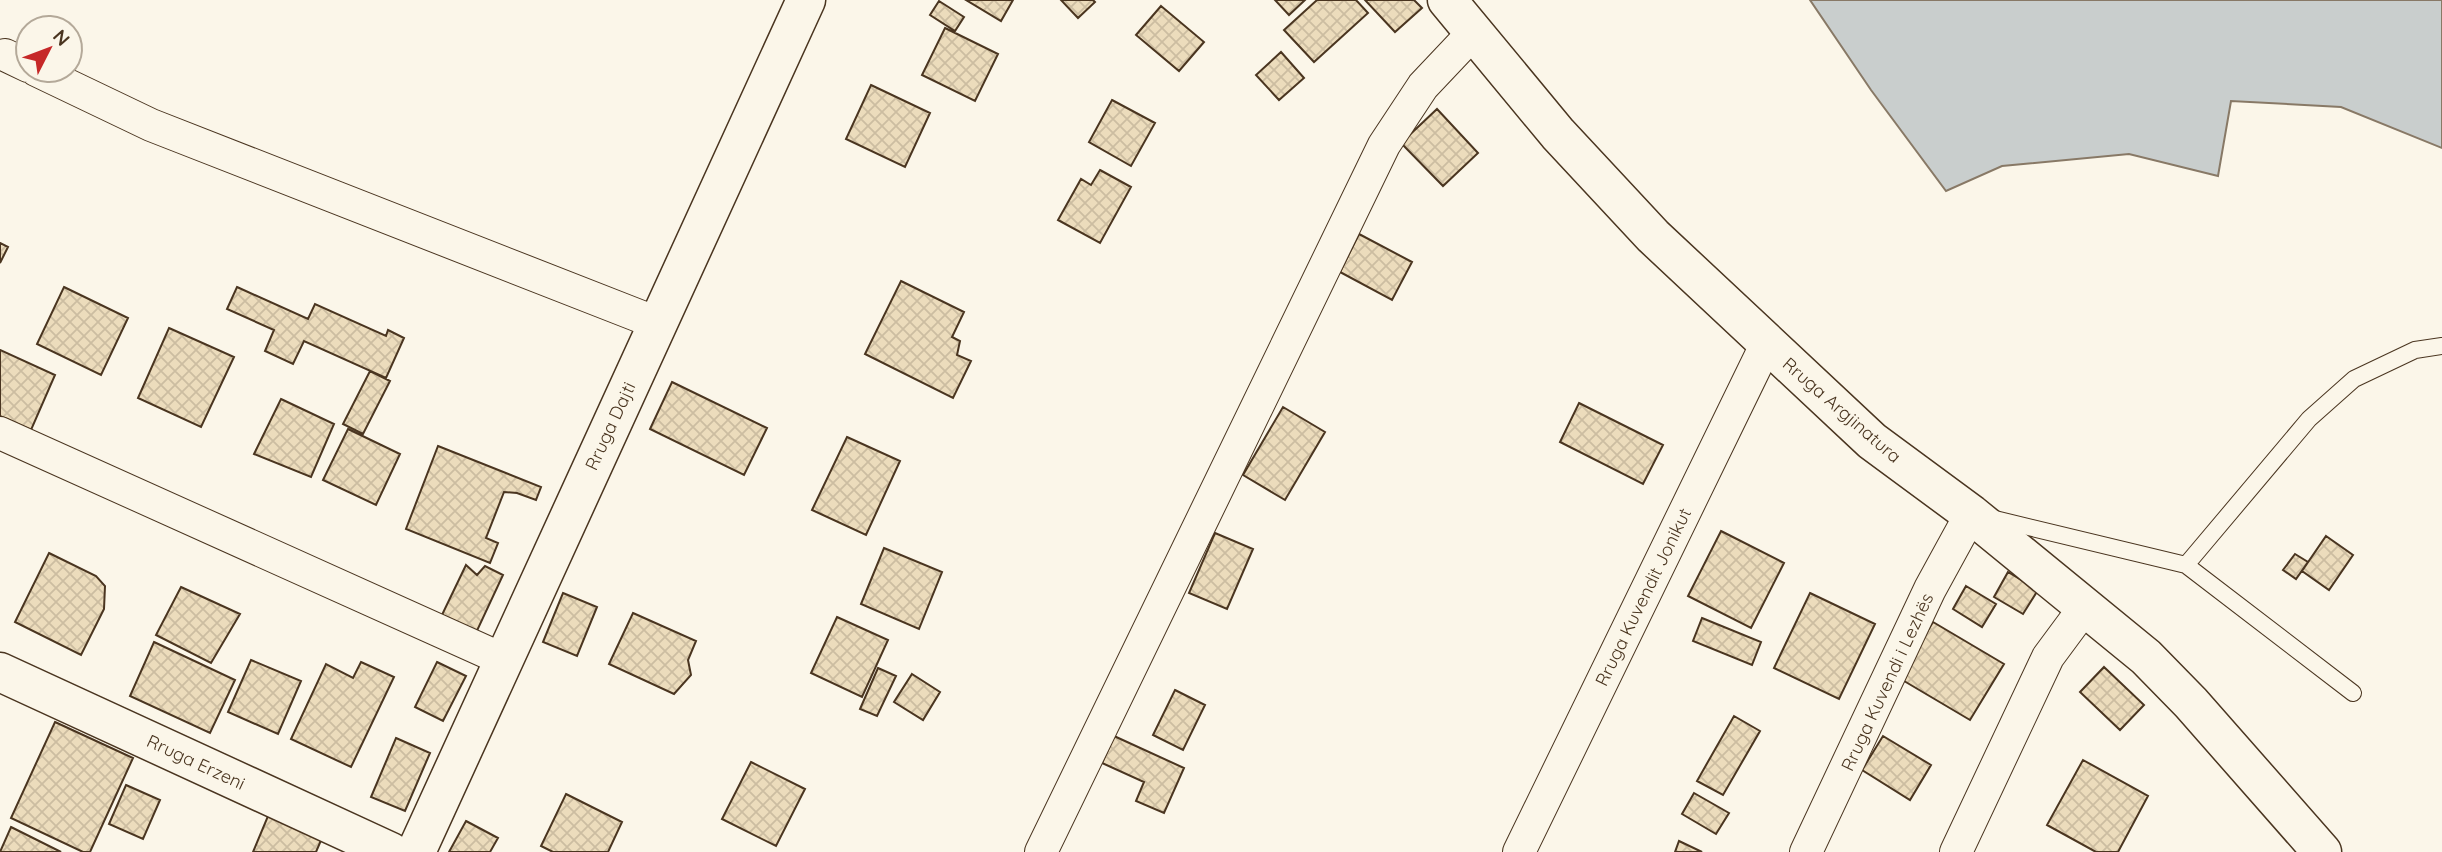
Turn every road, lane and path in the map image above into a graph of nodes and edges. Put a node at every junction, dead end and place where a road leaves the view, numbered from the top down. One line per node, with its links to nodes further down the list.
1 (806, 0): 5 (street, Rruga Dajti)
2 (1447, 0): 3 (street, Rruga Argjinatura)
3 (1475, 32): 6 (street, Rruga Argjinatura); 17 (street)
4 (65, 84): 5 (street)
5 (657, 323): 12 (street, Rruga Dajti)
6 (1767, 343): 9 (street, Rruga Argjinatura); 18 (street, Rruga Kuvendit Jonikut)
7 (2442, 346): 10 (lane)
8 (0, 433): 12 (street)
9 (1971, 514): 10 (lane); 11 (street, Rruga Argjinatura); 19 (street, Rruga Kuvendi i Lezhës)
10 (2186, 565): 14 (lane)
11 (2085, 607): 20 (street); 21 (street, Rruga Argjinatura)
12 (502, 659): 16 (street, Rruga Dajti)
13 (0, 672): 15 (street, Rruga Erzeni)
14 (2353, 693)
15 (391, 852)
16 (416, 852)
17 (1041, 852)
18 (1519, 852)
19 (1806, 852)
20 (1956, 852)
21 (2322, 852)

